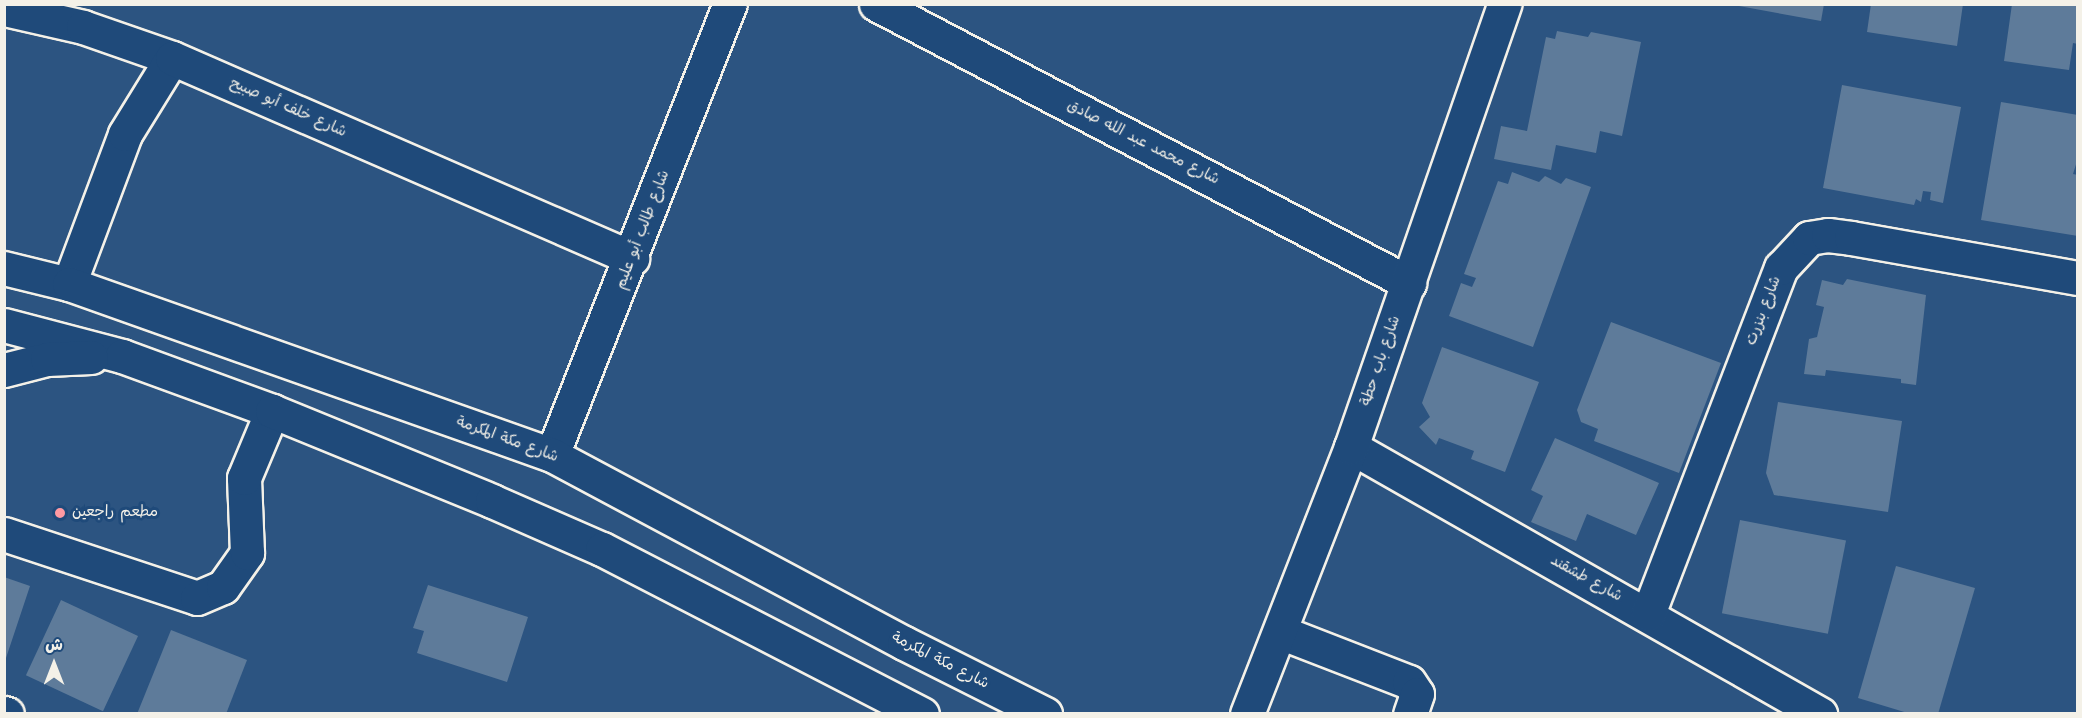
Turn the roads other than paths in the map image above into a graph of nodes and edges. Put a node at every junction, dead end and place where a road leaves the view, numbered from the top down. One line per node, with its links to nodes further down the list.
1 (730, 4): 6 (street, شارع طالب أبو عليم)
2 (876, 4): 9 (street, شارع محمد عبد الله صادق)
3 (1504, 4): 9 (street, شارع باب حطة)
4 (4, 9): 5 (street, شارع خلف أبو صبيح)
5 (172, 58): 6 (street, شارع خلف أبو صبيح); 10 (street)
6 (632, 258): 16 (street, شارع طالب أبو عليم)
7 (4, 267): 10 (street, شارع مكة المكرمة)
8 (2078, 278): 18 (street, شارع بنزرت)
9 (1409, 283): 15 (street, شارع باب حطة)
10 (69, 284): 16 (street, شارع مكة المكرمة)
11 (4, 325): 12 (street)
12 (122, 356): 13 (street); 14 (street)
13 (4, 370)
14 (272, 411): 17 (street); 20 (street)
15 (1351, 447): 18 (street, شارع طشقند); 19 (street, شارع باب حطة)
16 (552, 455): 21 (street, شارع مكة المكرمة)
17 (4, 534)
18 (1648, 614): 24 (street, شارع طشقند)
19 (1280, 632): 22 (street, شارع باب حطة); 23 (street)
20 (922, 714)
21 (1045, 714)
22 (1247, 714)
23 (1410, 714)
24 (1820, 714)

